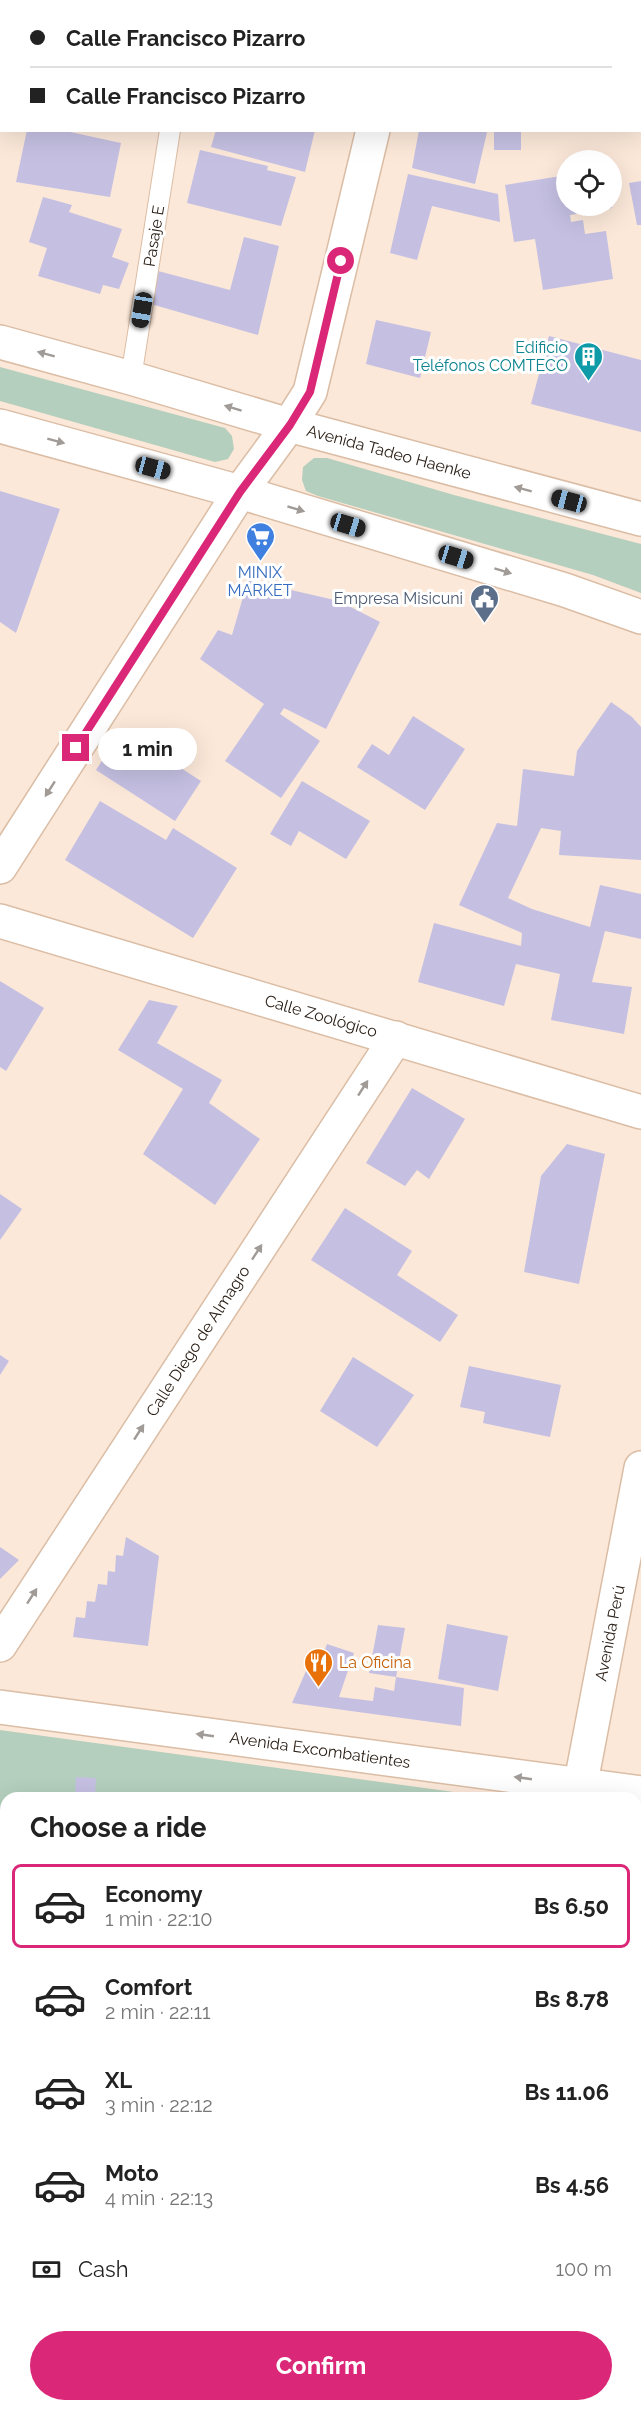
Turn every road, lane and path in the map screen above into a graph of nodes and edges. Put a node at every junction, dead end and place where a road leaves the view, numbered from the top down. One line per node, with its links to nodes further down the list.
1 (170, 132): 4 (lane, Pasaje E)
2 (373, 132): 5 (street)
3 (0, 342): 4 (street, Avenida Tadeo Haenke, one-way to 3)
4 (131, 378): 5 (street, Avenida Tadeo Haenke, one-way to 4)
5 (290, 425): 7 (street); 8 (street, Avenida Tadeo Haenke, one-way to 5)
6 (0, 426): 7 (street, one-way to 7)
7 (240, 492): 9 (street, one-way to 9); 10 (street, one-way to 10)
8 (641, 519)
9 (641, 617)
10 (0, 867)
11 (0, 921): 12 (street, Calle Zoológico)
12 (396, 1038): 13 (street, Calle Zoológico); 15 (street, Calle Diego de Almagro, one-way to 12)
13 (641, 1112)
14 (641, 1468): 17 (street, Avenida Perú)
15 (0, 1645)
16 (0, 1707): 17 (street, Avenida Excombatientes, one-way to 16)
17 (579, 1792)

